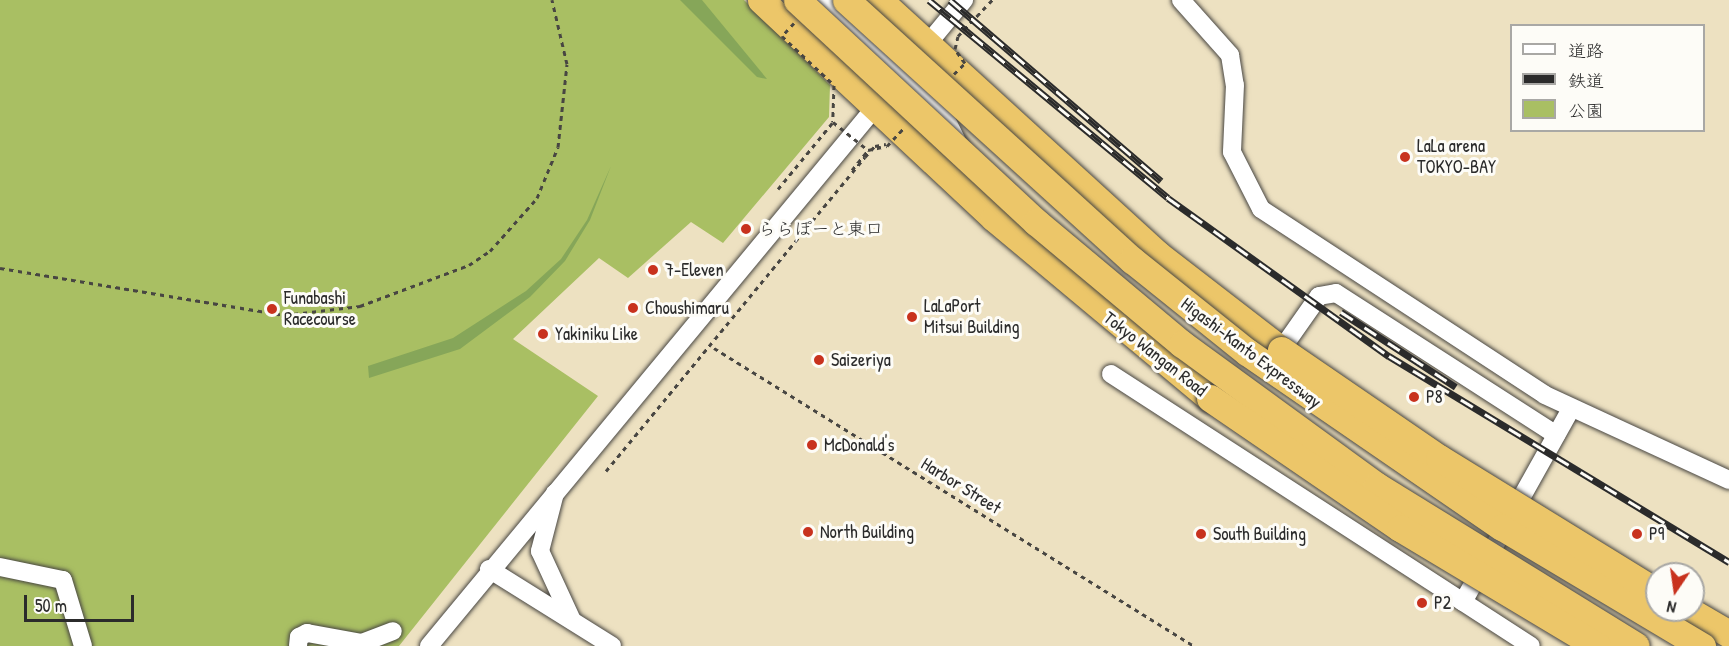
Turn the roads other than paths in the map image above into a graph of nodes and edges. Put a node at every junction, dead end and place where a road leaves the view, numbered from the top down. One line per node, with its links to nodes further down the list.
1 (761, 0): 10 (highway, Tokyo Wangan Road)
2 (797, 0): 33 (highway, Higashi-Kanto Expressway, bridge)
3 (822, 0): 9 (street)
4 (846, 0): 34 (highway, Higashi-Kanto Expressway, bridge)
5 (879, 0): 8 (highway)
6 (964, 0): 8 (street)
7 (1180, 0): 14 (street)
8 (926, 44): 9 (street); 12 (highway)
9 (900, 75): 10 (street); 11 (street)
10 (873, 106): 11 (highway, Tokyo Wangan Road); 17 (street)
11 (1036, 254): 32 (highway, Tokyo Wangan Road, bridge)
12 (1281, 350): 15 (street); 20 (highway, bridge)
13 (1111, 374): 21 (street)
14 (1570, 409): 15 (street); 16 (street)
15 (1556, 435): 21 (street)
16 (1727, 474)
17 (556, 487): 19 (street); 22 (street)
18 (0, 567): 27 (street)
19 (489, 569): 22 (street); 29 (street)
20 (1645, 585)
21 (1463, 602): 31 (street)
22 (572, 620): 30 (street)
23 (1705, 620): 25 (highway)
24 (358, 632): 26 (street)
25 (1729, 634)
26 (385, 639): 28 (street)
27 (83, 646)
28 (298, 646)
29 (429, 646)
30 (612, 646)
31 (1531, 646)
32 (1597, 646)
33 (1636, 646)
34 (1702, 646)

